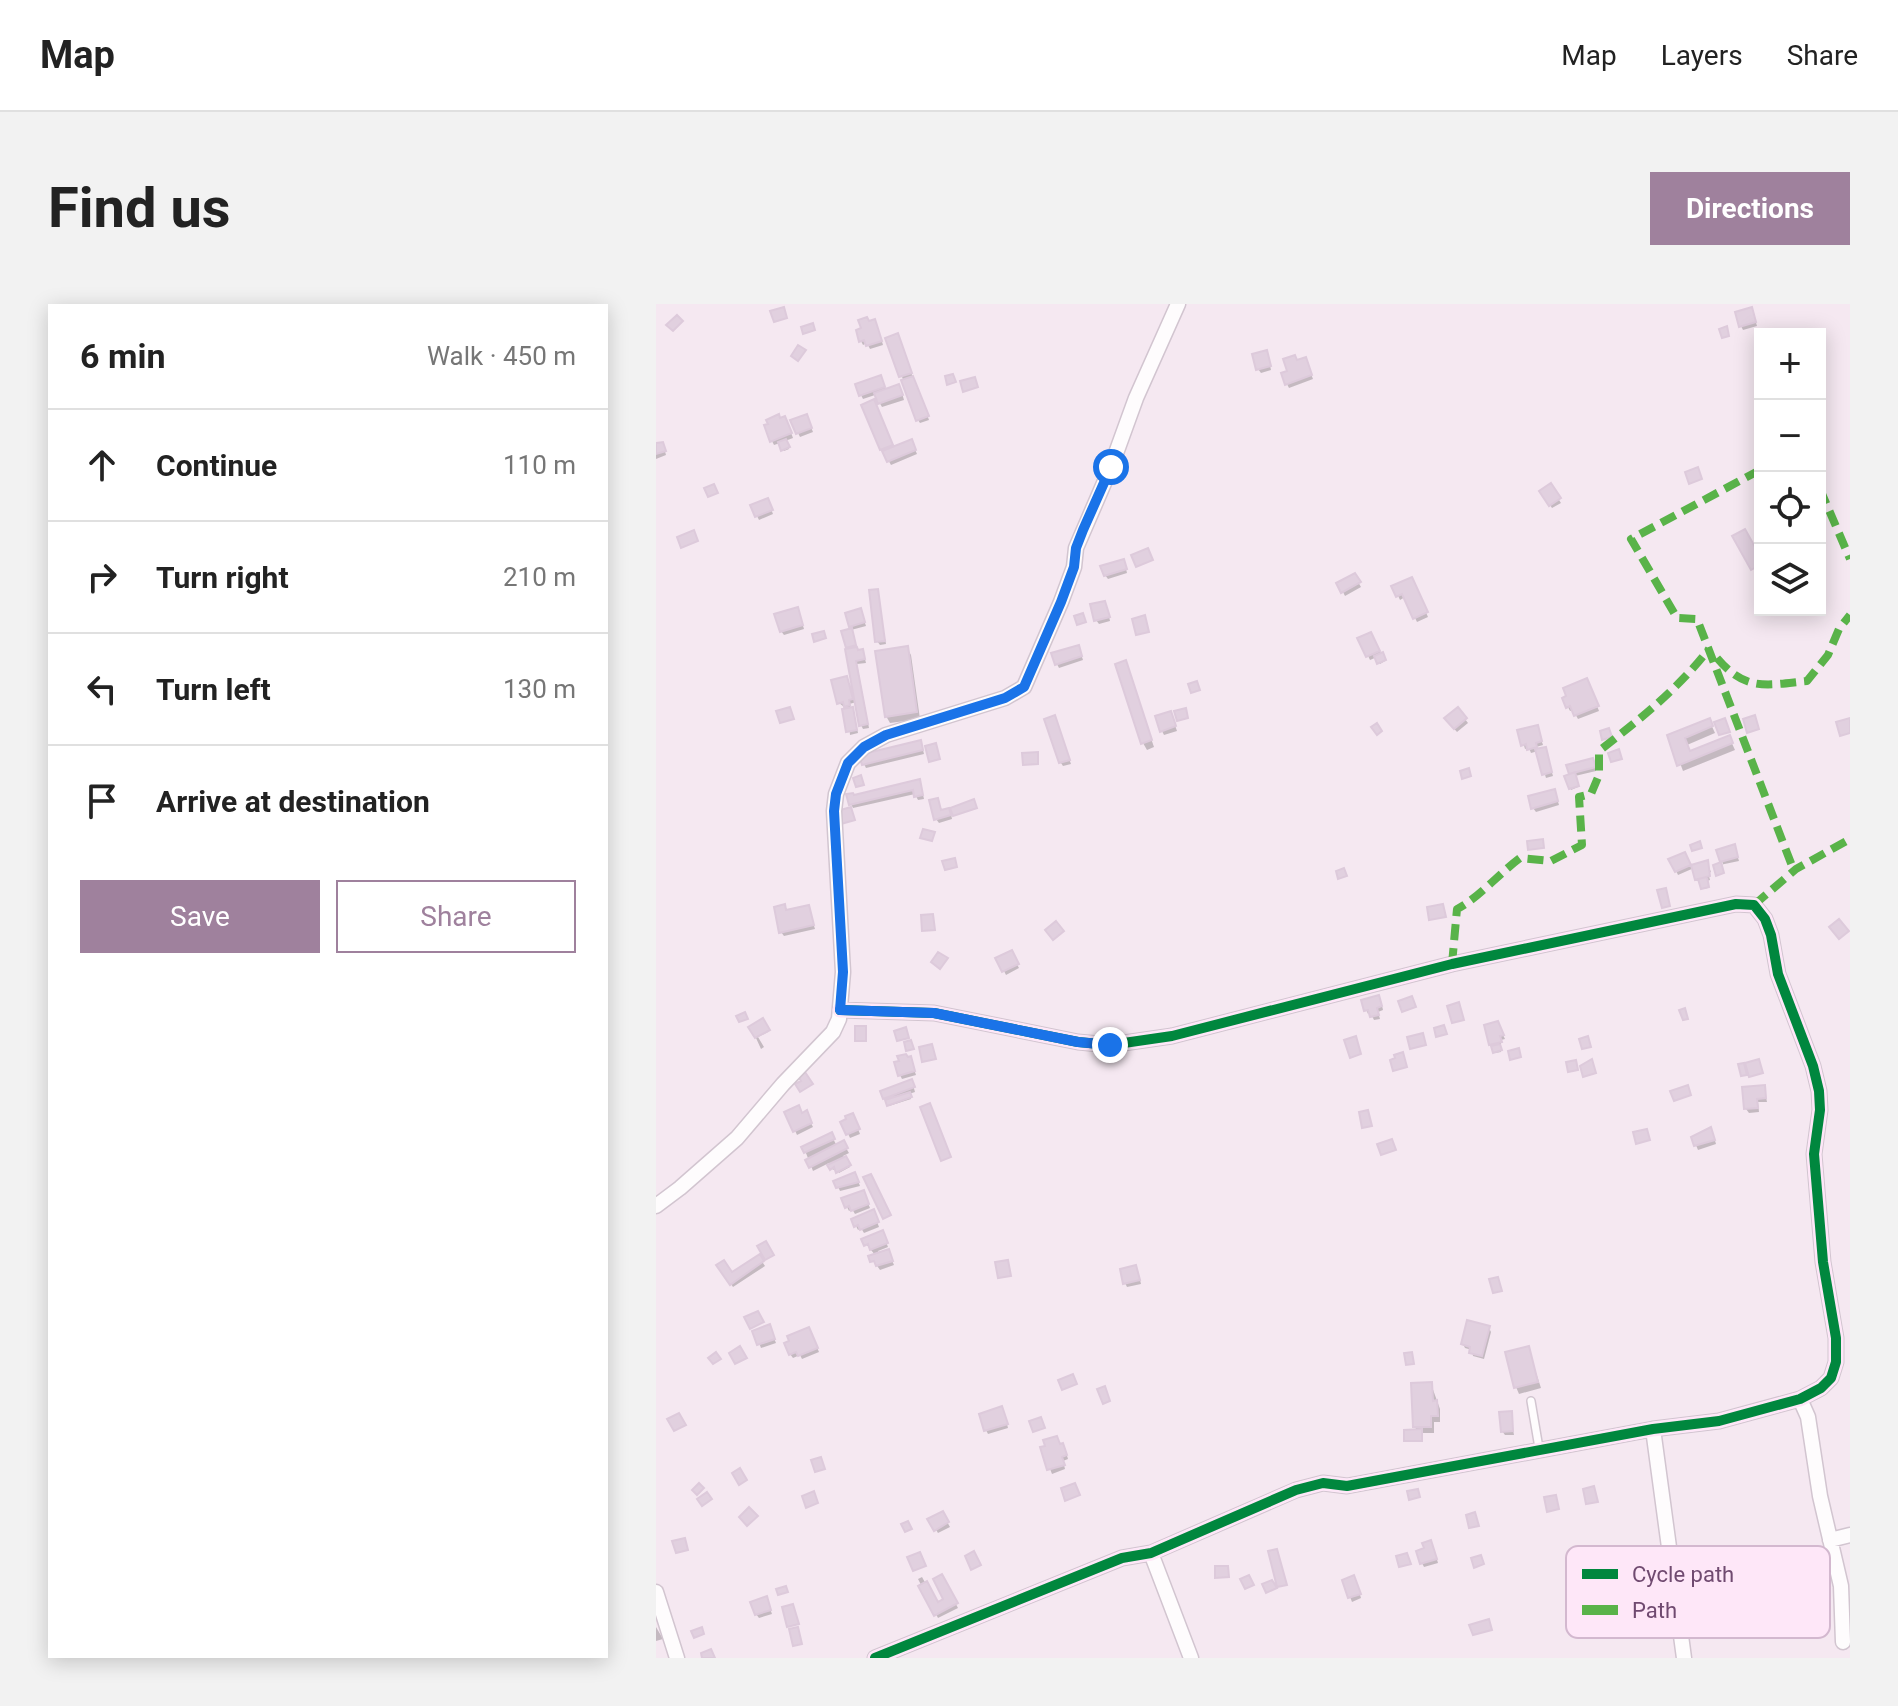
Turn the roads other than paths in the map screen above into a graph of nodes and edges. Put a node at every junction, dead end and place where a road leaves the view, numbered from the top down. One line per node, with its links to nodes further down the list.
1 (1178, 304): 2 (street)
2 (840, 1010): 3 (street); 4 (street)
3 (656, 1206)
4 (1800, 1399): 6 (street); 9 (street)
5 (1531, 1401): 7 (lane)
6 (1653, 1429): 7 (street); 10 (street)
7 (1539, 1448): 11 (street)
8 (1850, 1535): 9 (street)
9 (1830, 1540): 14 (street)
10 (1669, 1546)
11 (1151, 1553): 16 (street); 17 (street)
12 (656, 1592): 15 (street)
13 (1681, 1638): 18 (street)
14 (1843, 1642)
15 (677, 1658)
16 (875, 1658)
17 (1191, 1658)
18 (1684, 1658)

